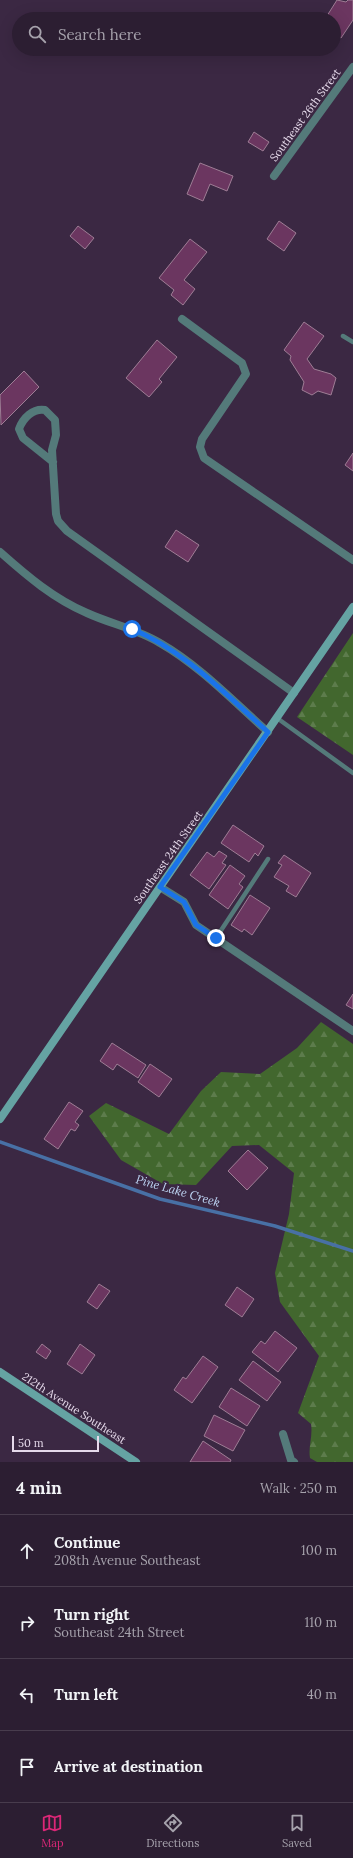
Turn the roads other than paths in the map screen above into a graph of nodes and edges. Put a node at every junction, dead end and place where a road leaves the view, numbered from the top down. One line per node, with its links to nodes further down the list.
1 (353, 67): 2 (street, Southeast 26th Street)
2 (274, 176)
3 (182, 319): 8 (street)
4 (344, 336): 5 (lane)
5 (353, 342)
6 (53, 462): 6 (street); 10 (street)
7 (0, 552): 12 (street)
8 (353, 560)
9 (353, 607): 10 (street, Southeast 24th Street)
10 (294, 693): 11 (street, Southeast 24th Street)
11 (277, 718): 12 (street, Southeast 24th Street); 13 (lane)
12 (268, 732): 15 (street, Southeast 24th Street)
13 (353, 773)
14 (268, 859): 16 (lane)
15 (160, 887): 16 (street); 18 (street, Southeast 24th Street)
16 (216, 938): 17 (street)
17 (353, 1031)
18 (0, 1119)
19 (0, 1372): 21 (street, 212th Avenue Southeast)
20 (283, 1434): 22 (street)
21 (136, 1462)
22 (294, 1462)

